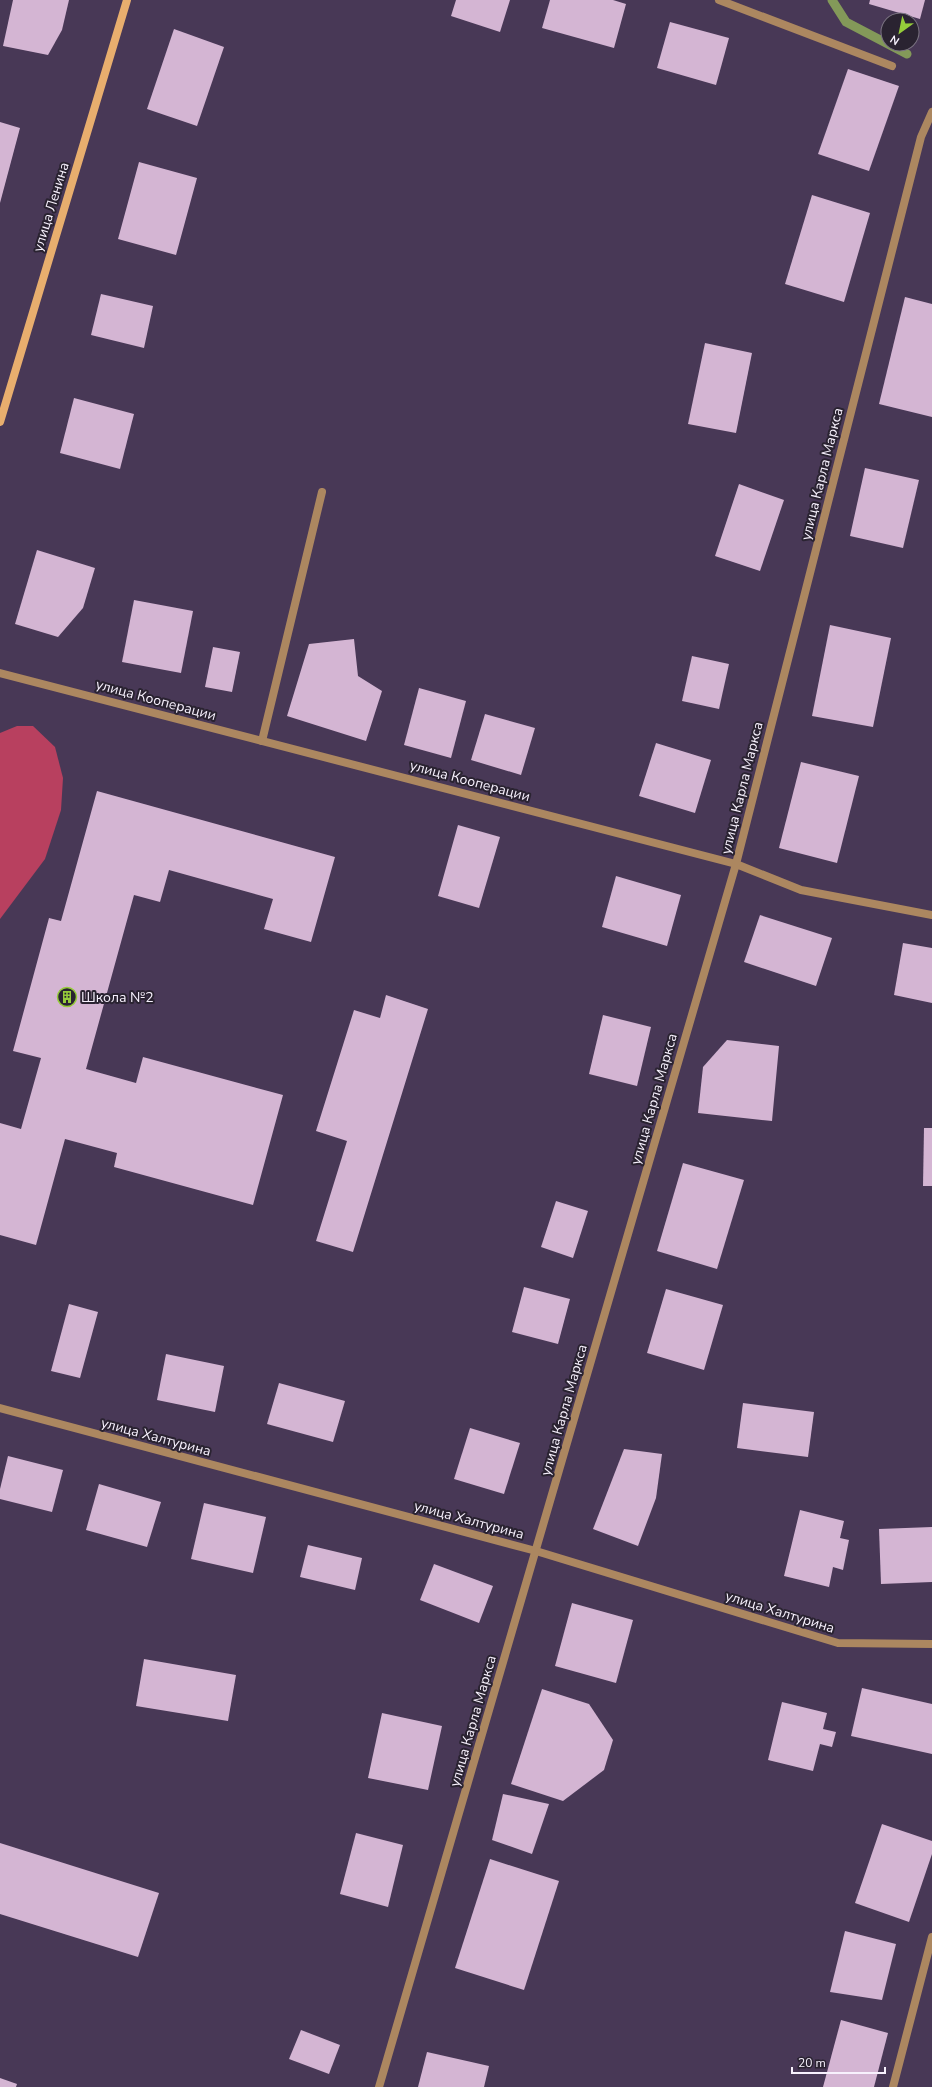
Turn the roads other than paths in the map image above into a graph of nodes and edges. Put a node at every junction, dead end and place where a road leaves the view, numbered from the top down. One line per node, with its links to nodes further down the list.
1 (127, 0): 5 (street, улица Ленина)
2 (719, 0): 3 (street)
3 (892, 66)
4 (932, 112): 9 (street, улица Карла Маркса)
5 (0, 422)
6 (322, 492): 8 (street)
7 (0, 672): 8 (street, улица Кооперации)
8 (262, 741): 9 (street, улица Кооперации)
9 (736, 864): 10 (street, улица Кооперации); 12 (street, улица Карла Маркса)
10 (932, 915)
11 (0, 1408): 12 (street, улица Халтурина)
12 (536, 1551): 13 (street, улица Халтурина); 15 (street, улица Карла Маркса)
13 (932, 1644)
14 (932, 1937): 16 (street)
15 (379, 2087)
16 (893, 2087)

